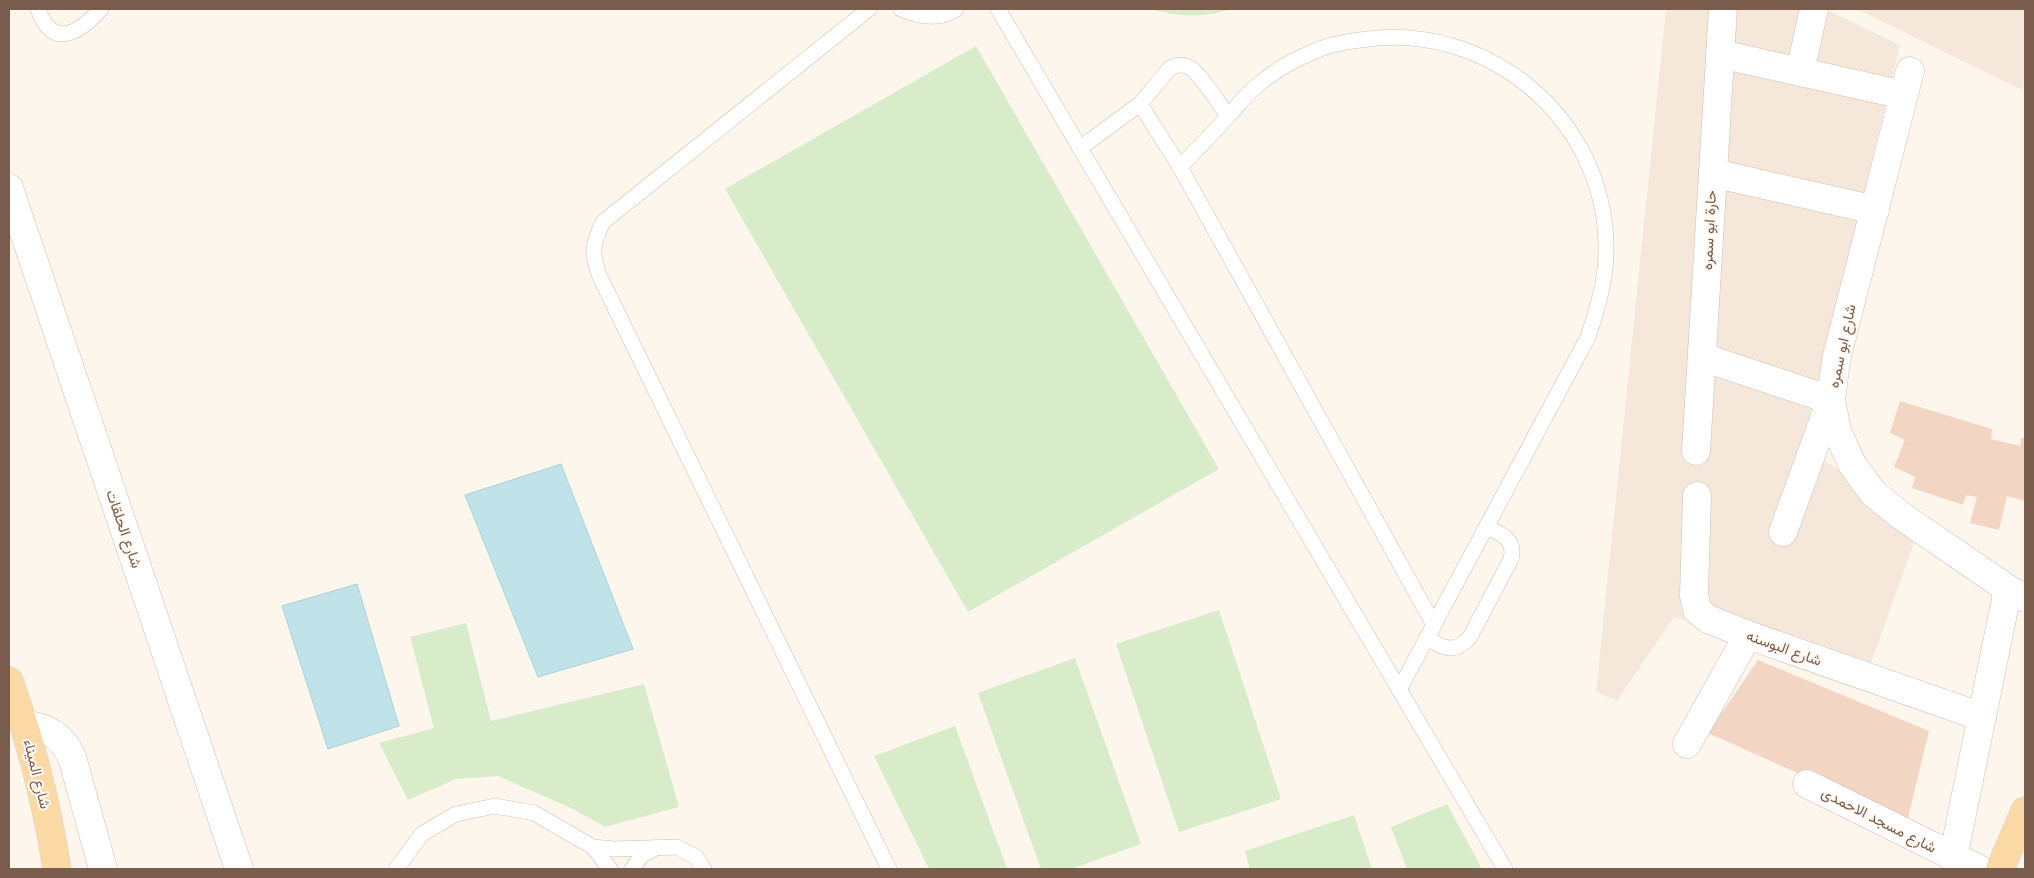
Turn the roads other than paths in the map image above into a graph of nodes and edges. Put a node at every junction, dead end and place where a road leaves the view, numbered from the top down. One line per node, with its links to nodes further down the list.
1 (38, 9): 2 (lane)
2 (101, 9)
3 (869, 9): 44 (lane)
4 (901, 9): 5 (lane)
5 (956, 9)
6 (998, 9): 13 (lane)
7 (1723, 9): 9 (street, حارة ابو سمره)
8 (1814, 9): 10 (street)
9 (1720, 54): 10 (street); 15 (street, حارة ابو سمره)
10 (1800, 72): 17 (street, شارع ابو سمره)
11 (1140, 104): 12 (lane); 13 (lane); 14 (lane)
12 (1228, 116): 14 (lane); 22 (lane)
13 (1080, 148): 28 (lane)
14 (1180, 167): 25 (lane)
15 (1713, 173): 17 (street); 18 (street, حارة ابو سمره)
16 (9, 188): 39 (street, شارع الحلقات)
17 (1875, 210): 19 (street, شارع ابو سمره)
18 (1702, 357): 19 (street); 20 (street, حارة ابو سمره)
19 (1831, 400): 23 (street); 24 (street, شارع ابو سمره)
20 (1696, 450)
21 (1697, 496): 26 (street, شارع البوسنه)
22 (1487, 527): 25 (lane); 25 (lane)
23 (1783, 532)
24 (2017, 594): 29 (street)
25 (1431, 631): 28 (lane)
26 (1748, 635): 29 (street, شارع البوسنه); 31 (street)
27 (9, 681): 30 (main road, شارع الميناء)
28 (1399, 690): 45 (lane)
29 (1982, 717): 36 (street)
30 (24, 725): 37 (main road, شارع الميناء); 38 (street)
31 (1687, 744)
32 (1807, 784): 36 (street, شارع مسجد الاحمدى)
33 (2025, 811): 47 (main road)
34 (594, 847): 35 (lane); 40 (lane); 41 (lane)
35 (656, 848): 42 (lane); 43 (lane)
36 (1953, 858): 46 (street, شارع مسجد الاحمدى)
37 (57, 869)
38 (103, 869)
39 (239, 869)
40 (396, 869)
41 (610, 869)
42 (632, 869)
43 (704, 869)
44 (889, 869)
45 (1505, 869)
46 (1978, 869)
47 (2000, 869)

